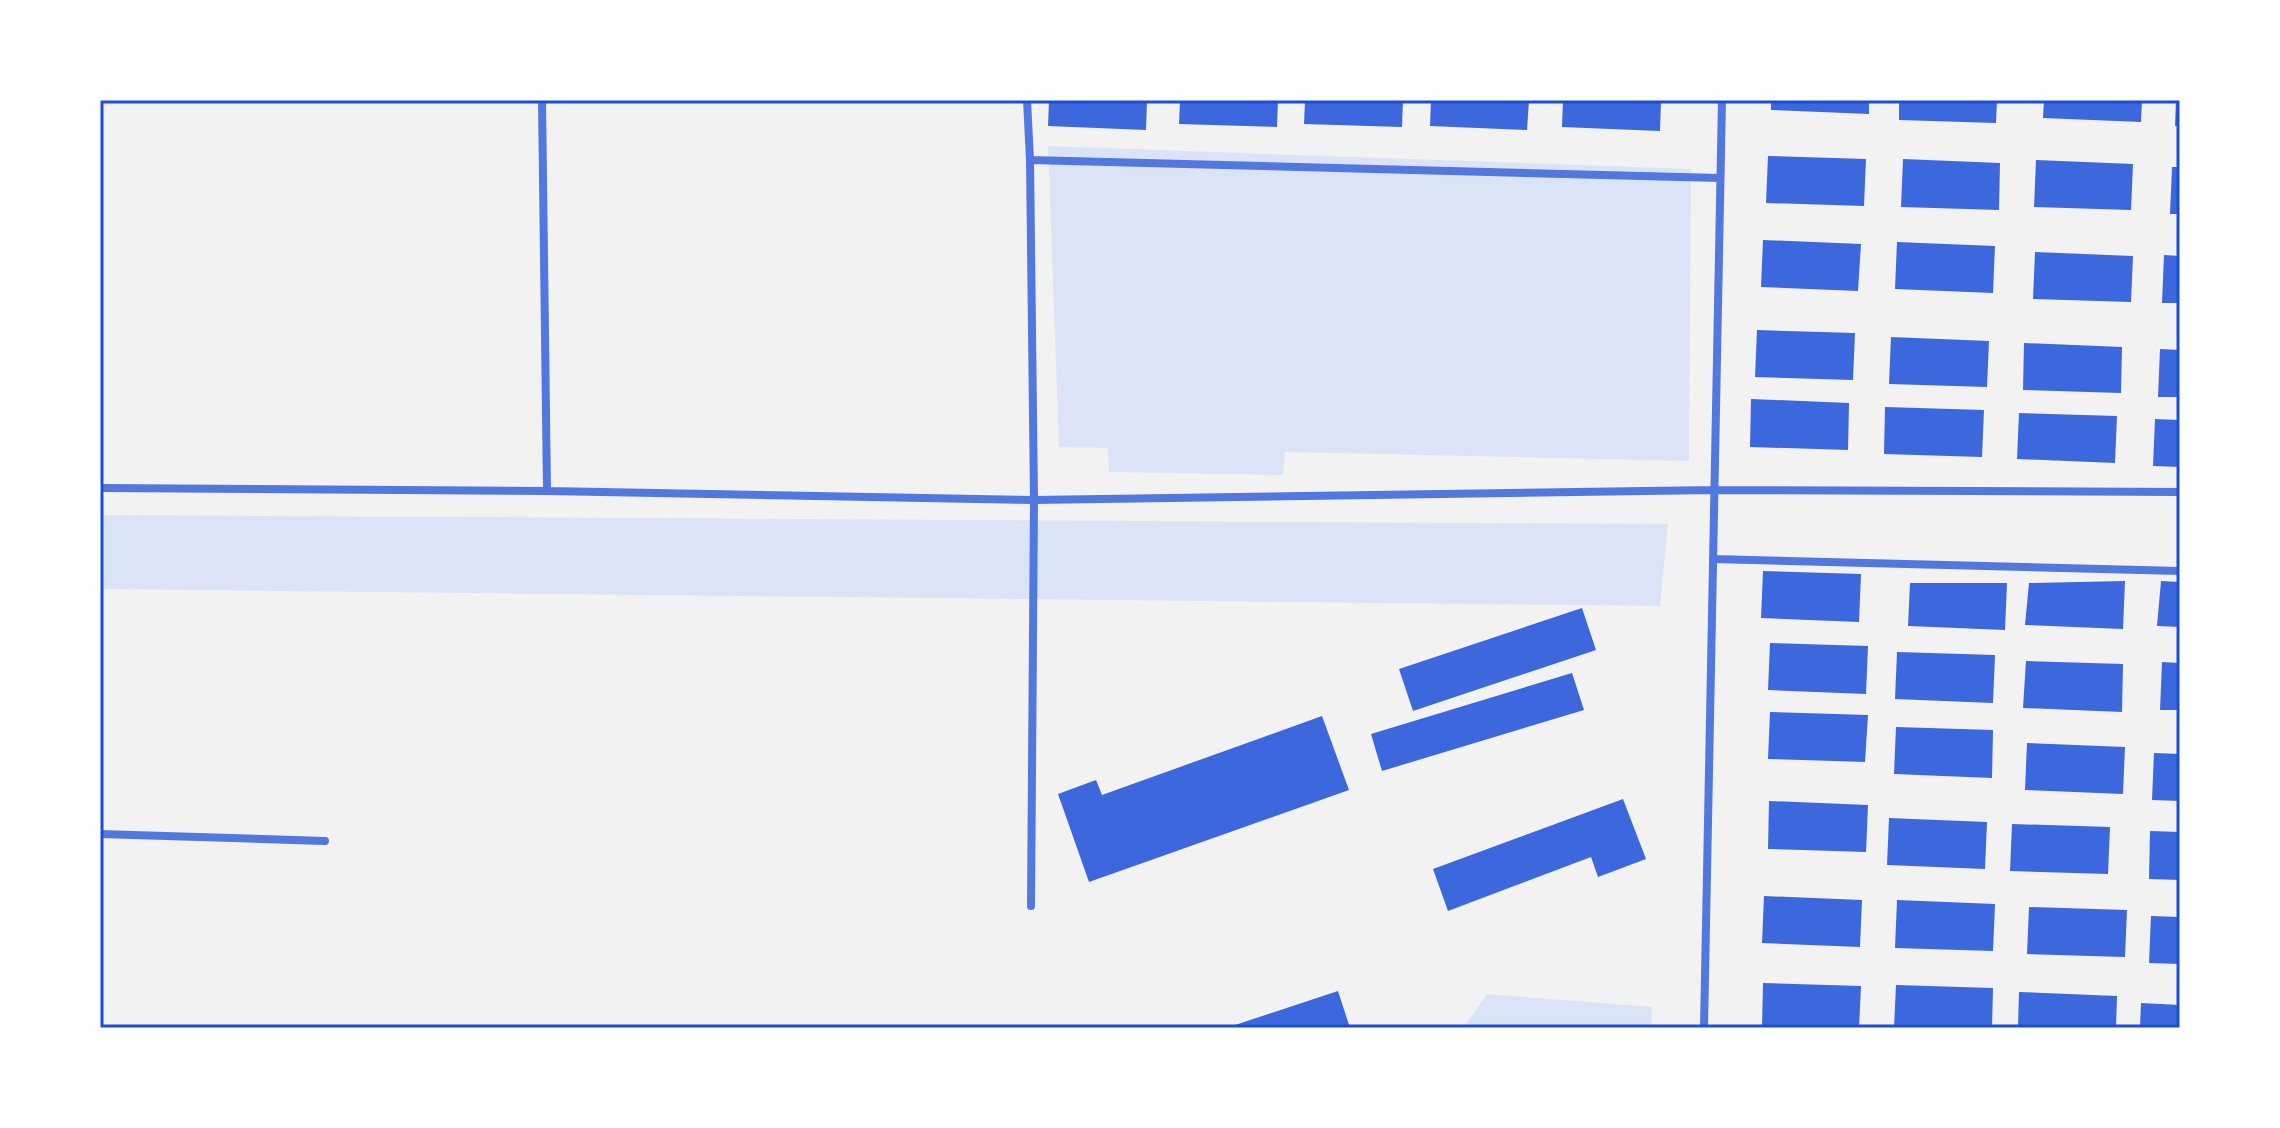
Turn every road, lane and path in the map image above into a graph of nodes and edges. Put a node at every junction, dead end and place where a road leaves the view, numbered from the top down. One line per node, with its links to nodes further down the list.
1 (542, 100): 8 (street)
2 (1027, 100): 4 (street)
3 (1722, 100): 5 (street)
4 (1030, 160): 5 (street); 10 (street)
5 (1720, 178): 7 (street)
6 (100, 488): 8 (street)
7 (1714, 490): 9 (street); 10 (street); 11 (street)
8 (547, 491): 10 (street)
9 (2180, 492)
10 (1034, 500): 15 (street)
11 (1713, 559): 12 (street); 16 (street)
12 (2180, 571)
13 (100, 834): 14 (street)
14 (325, 841)
15 (1031, 906)
16 (1704, 1028)

